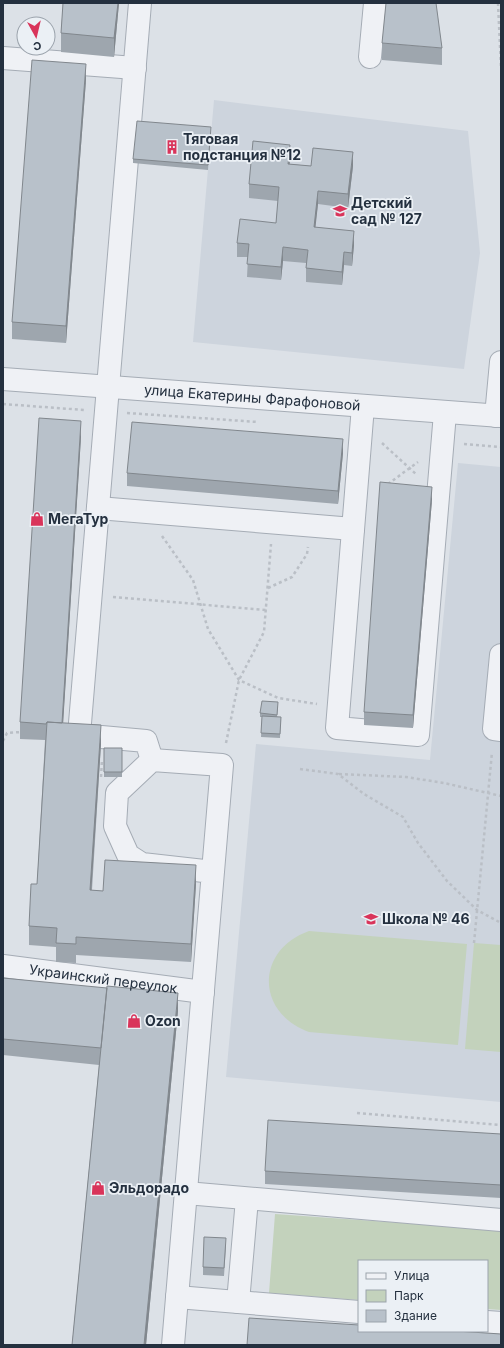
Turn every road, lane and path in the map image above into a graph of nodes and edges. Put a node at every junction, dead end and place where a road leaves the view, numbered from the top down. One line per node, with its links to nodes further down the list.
1 (140, 3): 6 (street)
2 (375, 3): 4 (street)
3 (498, 3): 7 (path)
4 (370, 57)
5 (3, 58): 6 (street)
6 (134, 68): 10 (street)
7 (501, 68)
8 (501, 362): 15 (street)
9 (3, 379): 10 (street, улица Екатерины Фарафоновой)
10 (108, 387): 12 (street, улица Екатерины Фарафоновой); 13 (street)
11 (3, 404): 13 (path)
12 (363, 406): 14 (street, улица Екатерины Фарафоновой); 17 (street)
13 (106, 412): 16 (path); 23 (street)
14 (445, 413): 15 (street, улица Екатерины Фарафоновой); 18 (street)
15 (499, 416)
16 (265, 423)
17 (361, 430): 20 (path); 27 (street)
18 (442, 443): 19 (path); 20 (path); 22 (street)
19 (501, 447)
20 (410, 468): 21 (path); 22 (path)
21 (385, 486)
22 (438, 499): 34 (street)
23 (98, 508): 24 (street); 29 (street)
24 (144, 512): 25 (street); 30 (path)
25 (273, 522): 26 (street); 28 (path)
26 (313, 525): 27 (street); 28 (path)
27 (353, 529): 34 (street)
28 (268, 588): 31 (path)
29 (91, 595): 30 (path); 37 (street)
30 (201, 604): 31 (path); 33 (path)
31 (266, 610): 33 (path)
32 (501, 654): 35 (street)
33 (238, 680): 34 (path); 40 (path)
34 (338, 708)
35 (497, 730): 44 (path)
36 (20, 732): 38 (path)
37 (104, 737): 39 (street); 43 (path)
38 (3, 741)
39 (152, 760): 40 (street); 43 (street)
40 (222, 765): 46 (street)
41 (300, 769): 42 (path)
42 (338, 774): 44 (path); 47 (path)
43 (124, 786): 46 (street)
44 (488, 794): 45 (path); 47 (path)
45 (501, 796)
46 (213, 872): 51 (street)
47 (477, 910): 48 (path); 49 (path)
48 (501, 923)
49 (474, 943)
50 (3, 966): 51 (street, Украинский переулок)
51 (203, 992): 54 (street)
52 (358, 1113): 53 (path)
53 (501, 1125)
54 (186, 1193): 55 (street); 57 (street)
55 (247, 1199): 56 (street); 58 (street)
56 (501, 1220)
57 (177, 1297): 58 (street); 62 (street)
58 (238, 1302): 59 (street)
59 (358, 1312)
60 (488, 1322): 61 (street)
61 (501, 1323)
62 (173, 1345)

